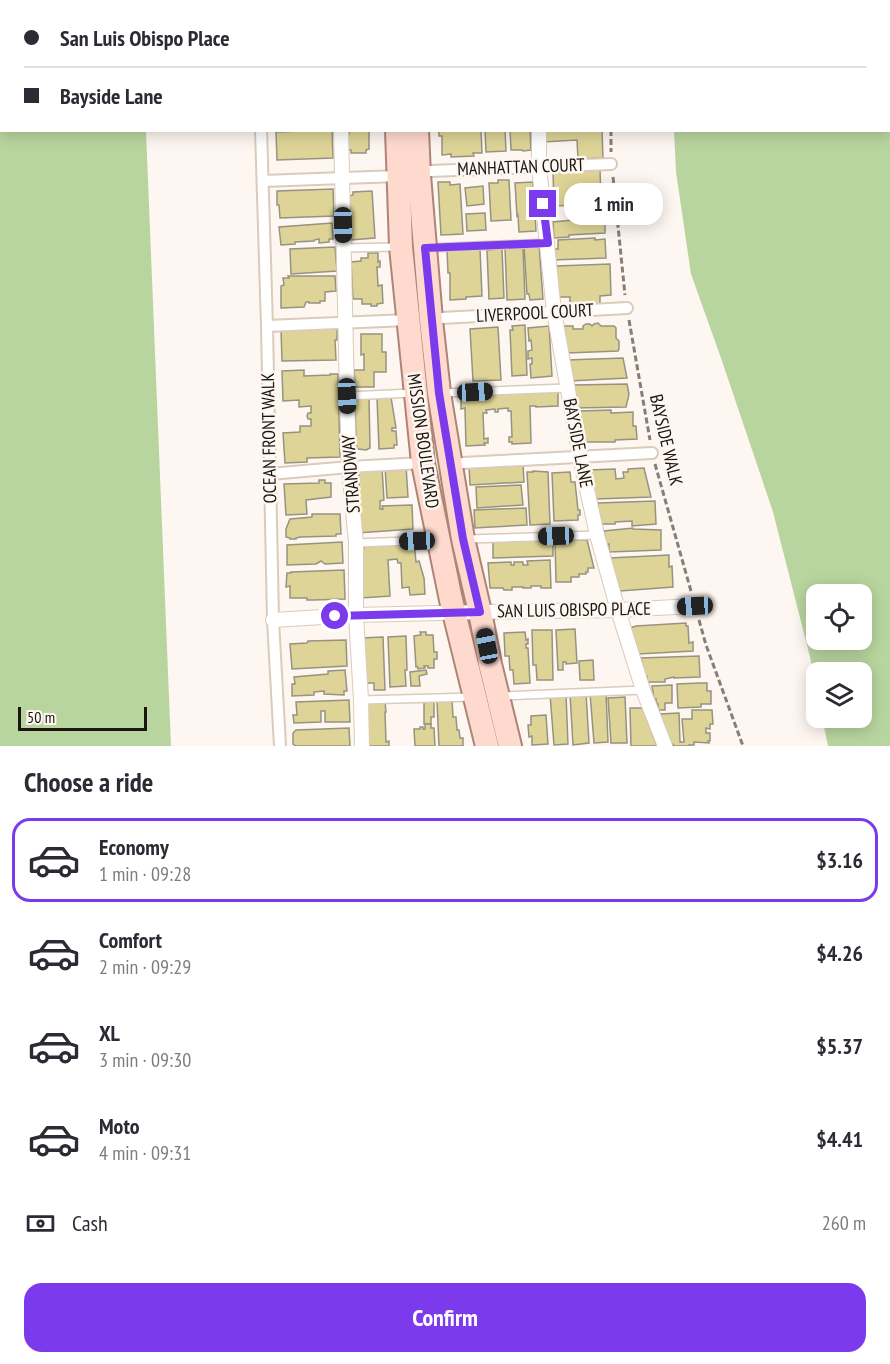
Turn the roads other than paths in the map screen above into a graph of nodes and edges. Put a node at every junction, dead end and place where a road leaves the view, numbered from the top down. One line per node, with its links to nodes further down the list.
1 (261, 132): 11 (street, OCEAN FRONT WALK)
2 (341, 132): 10 (street, STRANDWAY)
3 (397, 132): 9 (main road, MISSION BOULEVARD)
4 (417, 132): 15 (main road, MISSION BOULEVARD)
5 (539, 132): 7 (street, BAYSIDE LANE)
6 (611, 164): 7 (street, MANHATTAN COURT)
7 (539, 166): 8 (street, MANHATTAN COURT); 12 (street, BAYSIDE LANE)
8 (430, 171)
9 (398, 176): 10 (street); 13 (main road, MISSION BOULEVARD)
10 (342, 178): 11 (street); 14 (street, STRANDWAY)
11 (263, 181): 21 (street, OCEAN FRONT WALK)
12 (548, 243): 15 (lane); 17 (street, BAYSIDE LANE)
13 (401, 247): 14 (lane); 19 (main road, MISSION BOULEVARD)
14 (343, 248): 20 (street, STRANDWAY)
15 (425, 248): 24 (main road, MISSION BOULEVARD)
16 (627, 308): 17 (street, LIVERPOOL COURT)
17 (554, 312): 18 (street, LIVERPOOL COURT); 22 (street, BAYSIDE LANE)
18 (442, 318)
19 (408, 320): 20 (street); 23 (main road, MISSION BOULEVARD)
20 (345, 322): 21 (street); 25 (street, STRANDWAY)
21 (267, 326): 31 (street, OCEAN FRONT WALK)
22 (567, 388): 24 (lane); 27 (street, BAYSIDE LANE)
23 (416, 393): 25 (lane); 28 (main road, MISSION BOULEVARD)
24 (439, 393): 33 (main road, MISSION BOULEVARD)
25 (347, 396): 30 (street, STRANDWAY)
26 (652, 453): 27 (street)
27 (580, 457): 29 (street); 32 (street, BAYSIDE LANE)
28 (423, 463): 30 (street); 34 (main road, MISSION BOULEVARD)
29 (463, 463)
30 (350, 467): 31 (street); 35 (street, STRANDWAY)
31 (270, 474): 41 (street, OCEAN FRONT WALK)
32 (597, 535): 33 (lane); 37 (street, BAYSIDE LANE)
33 (463, 539): 39 (main road, MISSION BOULEVARD)
34 (438, 540): 35 (lane); 38 (main road, MISSION BOULEVARD)
35 (356, 543): 40 (street, STRANDWAY)
36 (695, 606): 37 (street, SAN LUIS OBISPO PLACE)
37 (618, 610): 39 (street, SAN LUIS OBISPO PLACE); 42 (street, BAYSIDE LANE)
38 (454, 612): 39 (street, SAN LUIS OBISPO PLACE); 40 (street, SAN LUIS OBISPO PLACE); 43 (main road, MISSION BOULEVARD)
39 (480, 612): 44 (main road, MISSION BOULEVARD)
40 (356, 615): 41 (street, SAN LUIS OBISPO PLACE); 45 (street, STRANDWAY)
41 (273, 620): 46 (street, OCEAN FRONT WALK)
42 (643, 690): 44 (lane); 50 (street, BAYSIDE LANE)
43 (474, 696): 45 (lane); 48 (main road, MISSION BOULEVARD)
44 (498, 696): 49 (main road, MISSION BOULEVARD)
45 (361, 700): 47 (street, STRANDWAY)
46 (280, 746)
47 (362, 746)
48 (487, 746)
49 (510, 746)
50 (665, 746)

